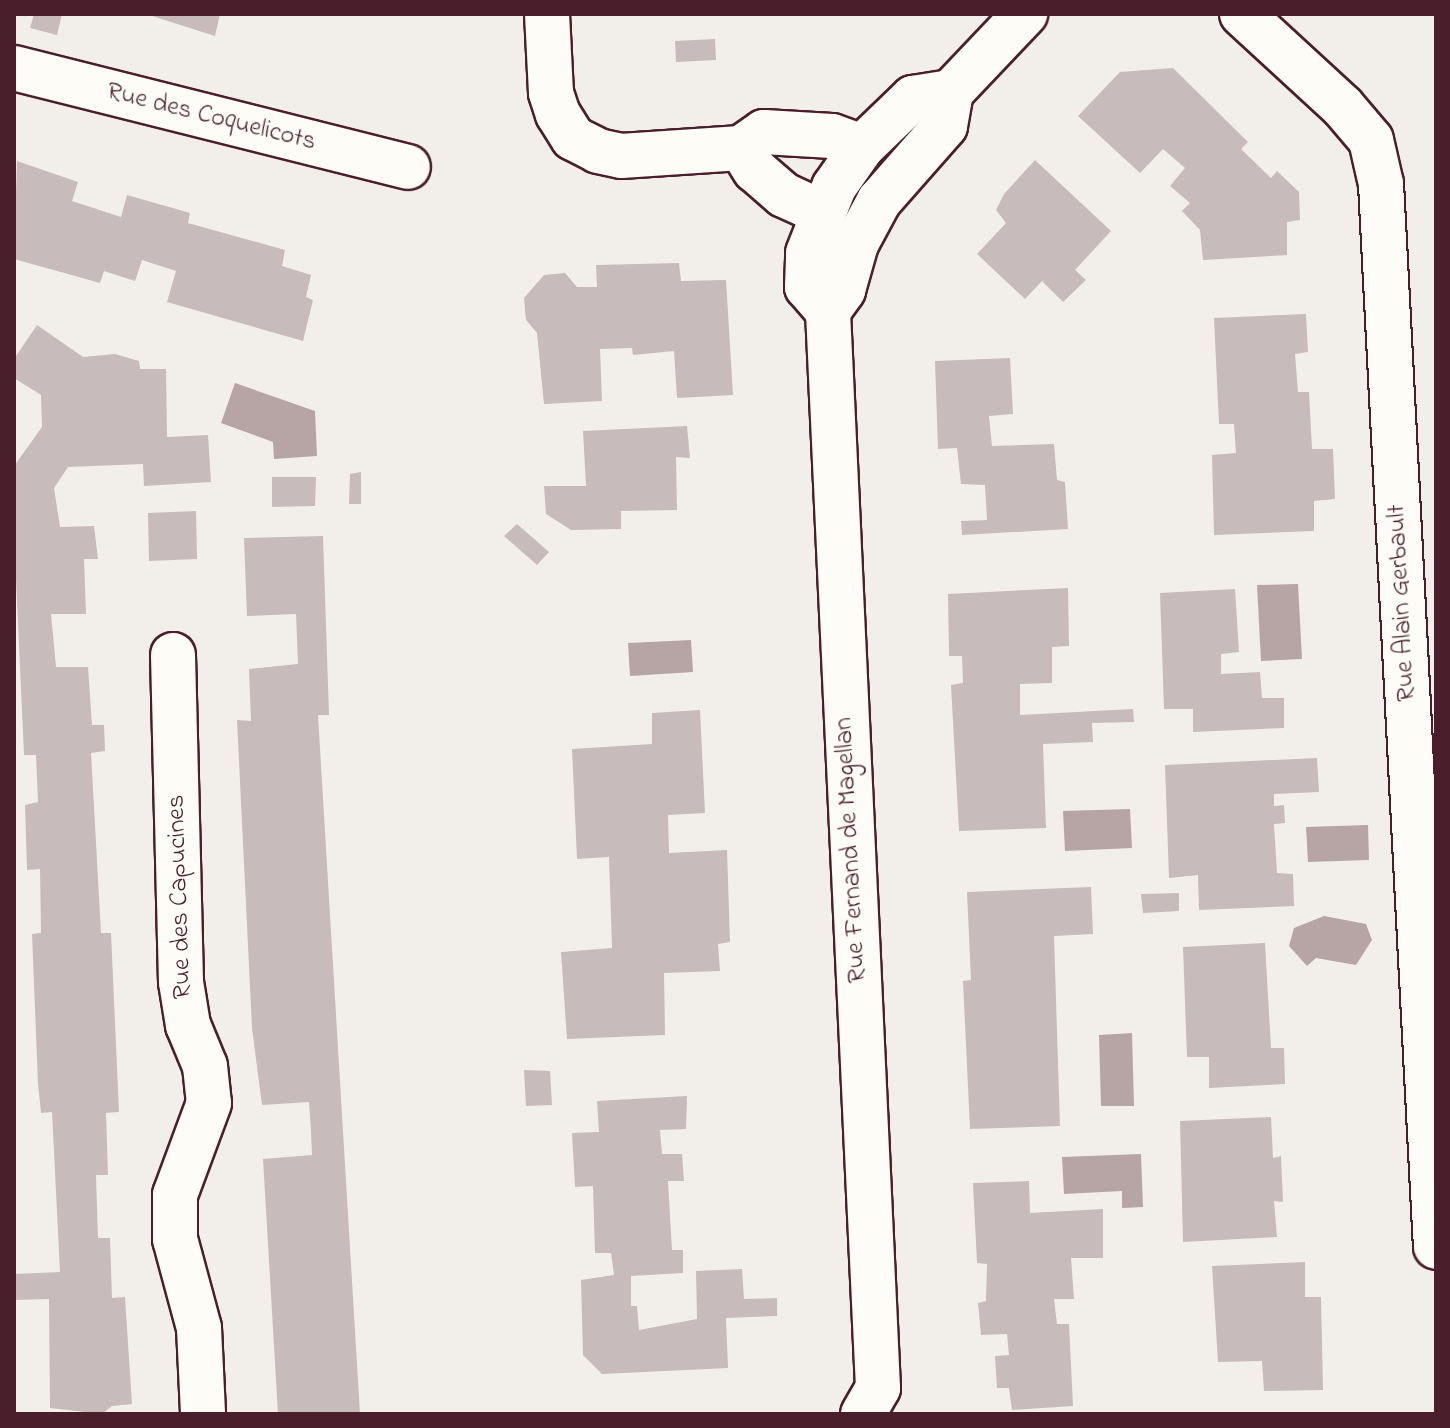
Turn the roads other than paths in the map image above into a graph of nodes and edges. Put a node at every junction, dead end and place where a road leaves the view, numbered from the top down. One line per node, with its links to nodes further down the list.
1 (547, 14): 7 (street)
2 (1025, 14): 5 (street)
3 (1242, 14): 13 (street, Rue Alain Gerbault)
4 (14, 68): 8 (street, Rue des Coquelicots)
5 (951, 92): 6 (street); 9 (street)
6 (862, 147): 7 (street); 9 (street); 10 (street)
7 (741, 148): 10 (street)
8 (408, 167)
9 (879, 201): 10 (street); 11 (street)
10 (821, 212): 11 (street)
11 (828, 311): 14 (street, Rue Fernand de Magellan)
12 (173, 655): 15 (street, Rue des Capucines)
13 (1436, 1247)
14 (881, 1405)
15 (203, 1414)

